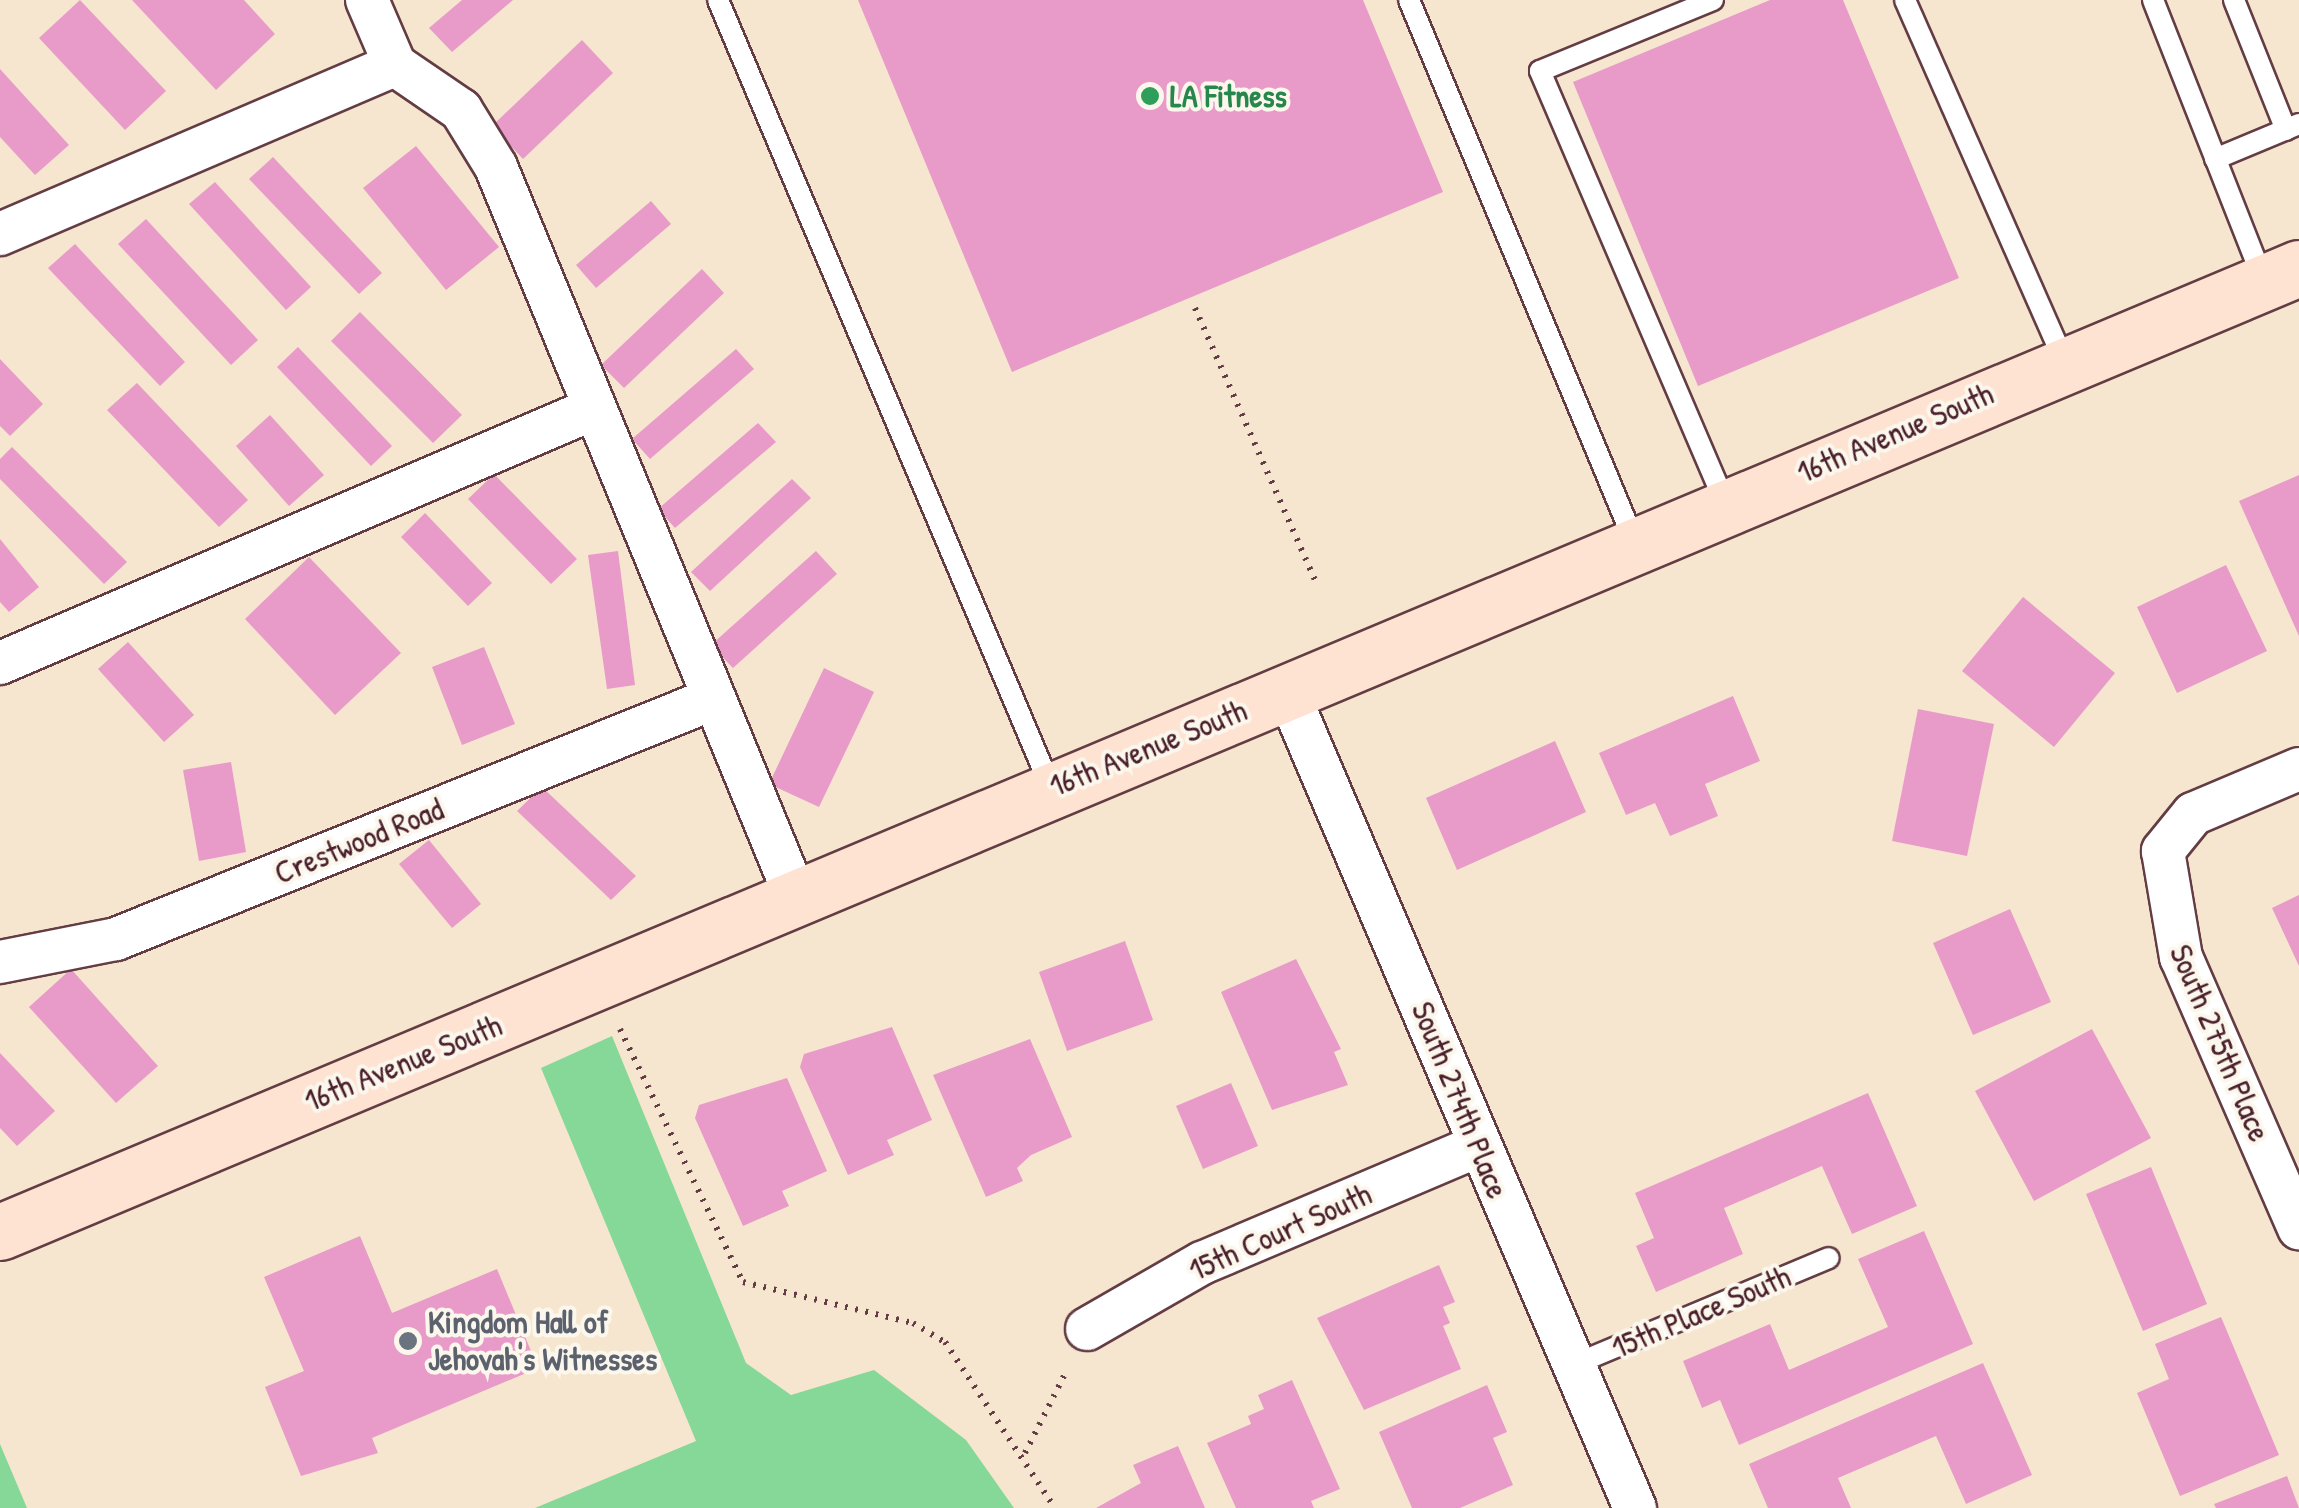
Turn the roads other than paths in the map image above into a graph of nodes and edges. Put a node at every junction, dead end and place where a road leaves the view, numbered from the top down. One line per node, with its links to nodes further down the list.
1 (367, 0): 8 (street)
2 (718, 0): 21 (lane)
3 (1409, 0): 16 (lane)
4 (1713, 0): 15 (lane)
5 (1905, 0): 13 (lane)
6 (2153, 0): 10 (lane)
7 (2234, 0): 9 (lane)
8 (396, 65): 11 (street); 14 (street)
9 (2292, 127): 10 (lane)
10 (2216, 159): 12 (lane)
11 (0, 234)
12 (2281, 275): 13 (main road, 16th Avenue South)
13 (2065, 362): 15 (main road, 16th Avenue South)
14 (595, 408): 17 (street); 19 (street)
15 (1726, 504): 16 (main road, 16th Avenue South)
16 (1635, 543): 18 (main road, 16th Avenue South)
17 (0, 662)
18 (1288, 690): 21 (main road, 16th Avenue South); 24 (street, South 274th Place)
19 (712, 700): 22 (street); 23 (street, Crestwood Road)
20 (2299, 769): 25 (street, South 275th Place)
21 (1052, 788): 22 (main road, 16th Avenue South)
22 (795, 895): 26 (main road, 16th Avenue South)
23 (0, 962)
24 (1478, 1146): 28 (street, 15th Court South); 29 (street, South 274th Place)
25 (2299, 1229)
26 (0, 1232)
27 (1829, 1258): 29 (lane, 15th Place South)
28 (1088, 1329)
29 (1573, 1365): 30 (street, South 274th Place)
30 (1636, 1508)

